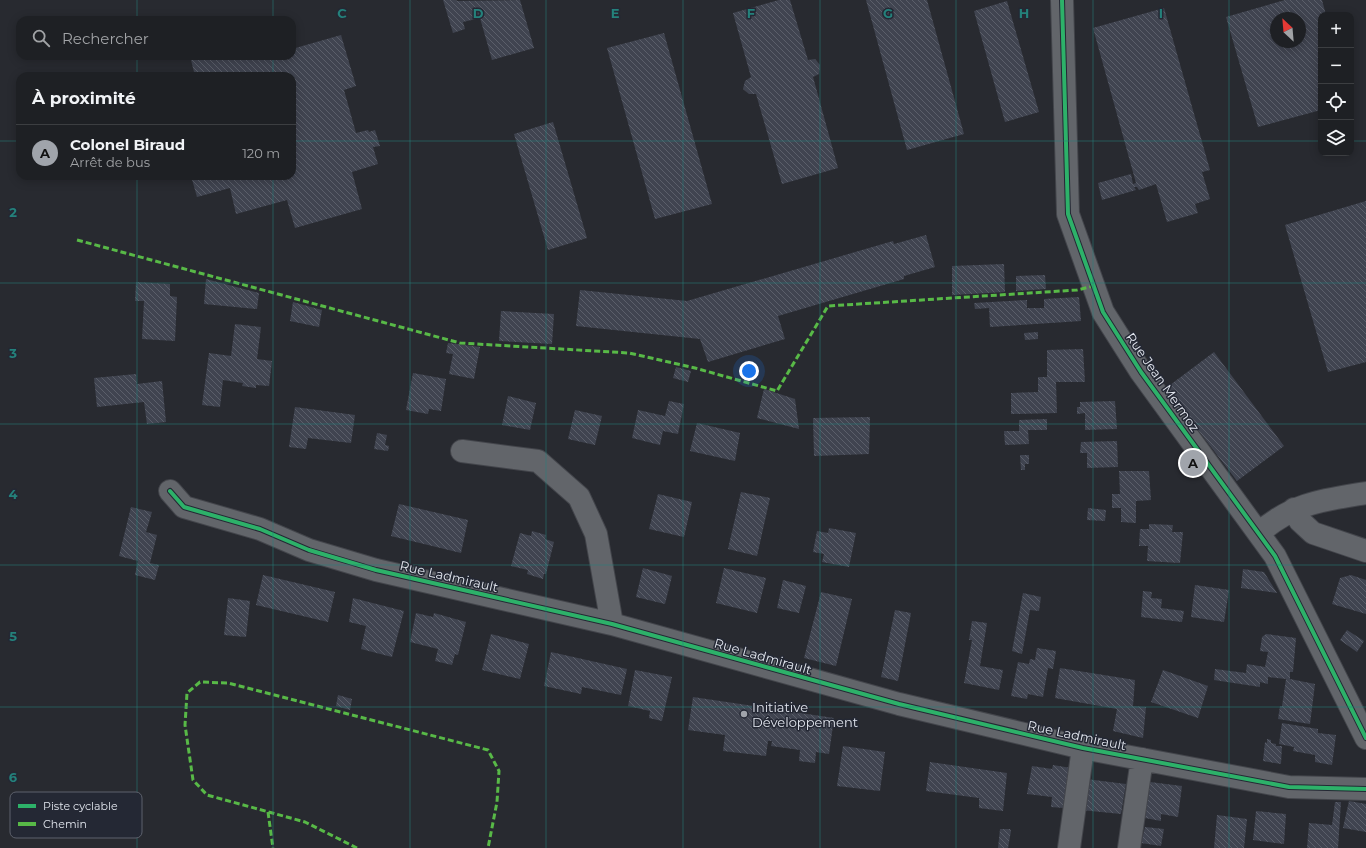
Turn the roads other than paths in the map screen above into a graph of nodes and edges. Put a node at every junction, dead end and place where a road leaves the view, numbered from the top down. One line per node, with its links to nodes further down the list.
1 (1062, 0): 6 (street, Rue Jean Mermoz)
2 (462, 451): 8 (street)
3 (170, 491): 8 (street, Rue Ladmirault)
4 (1366, 493): 5 (street)
5 (1294, 509): 6 (street); 7 (street)
6 (1259, 533): 9 (street, Rue Jean Mermoz)
7 (1366, 551)
8 (612, 624): 10 (street, Rue Ladmirault)
9 (1366, 738)
10 (1083, 748): 11 (street, Rue Ladmirault); 13 (street)
11 (1142, 759): 12 (street, Rue Ladmirault); 14 (street)
12 (1366, 789)
13 (1069, 848)
14 (1129, 848)

